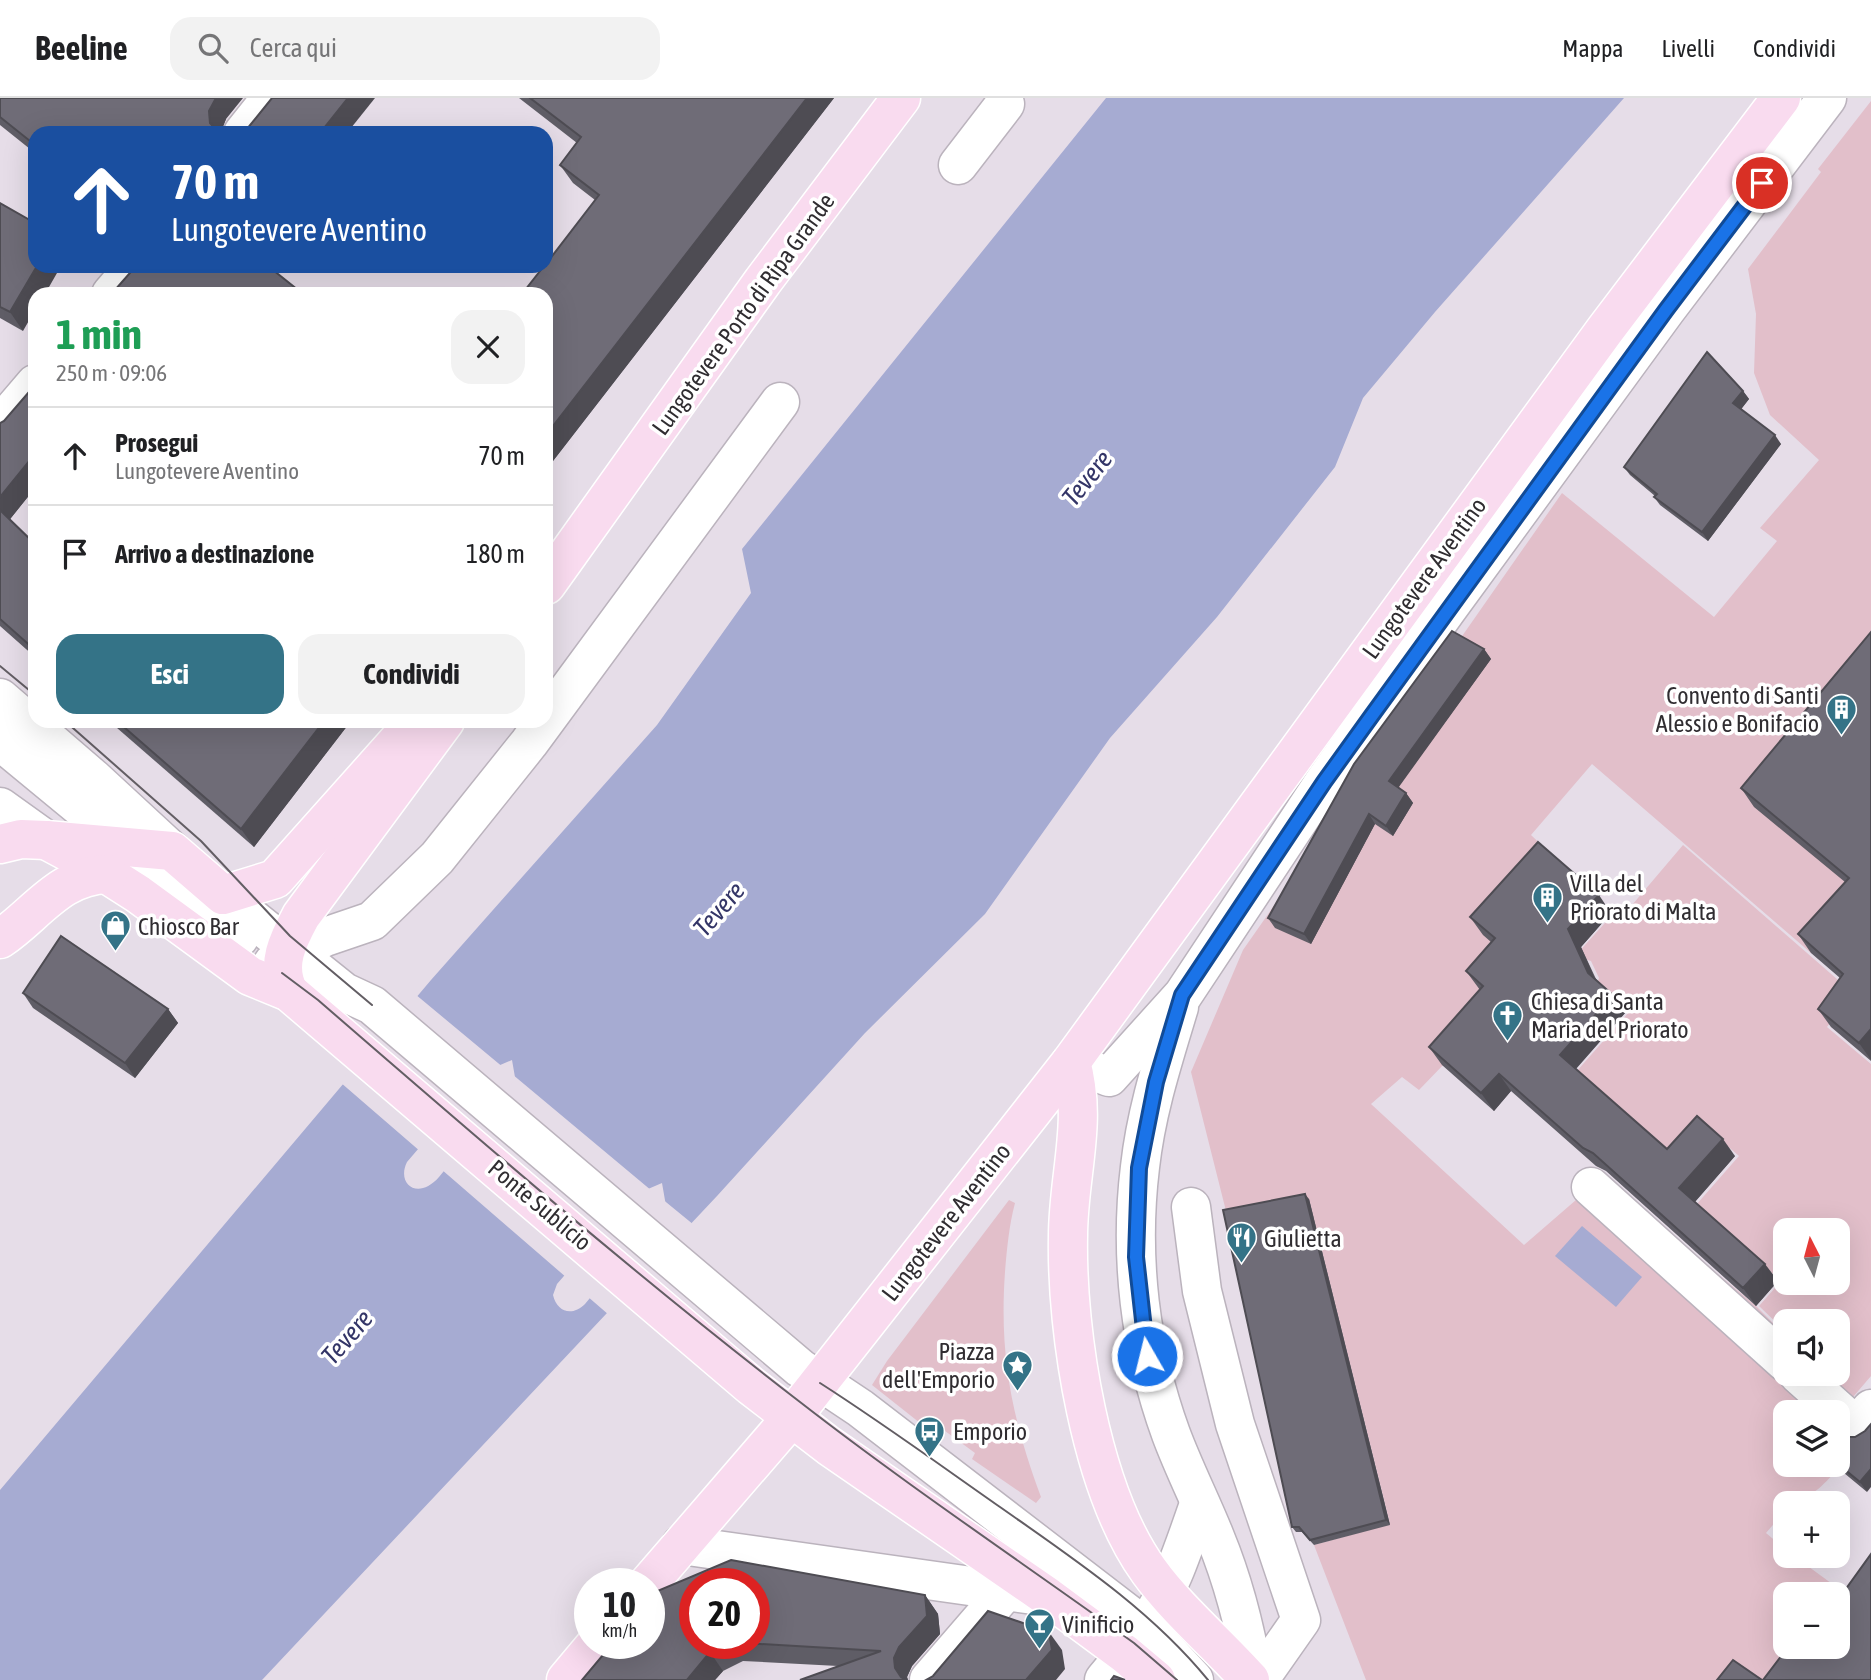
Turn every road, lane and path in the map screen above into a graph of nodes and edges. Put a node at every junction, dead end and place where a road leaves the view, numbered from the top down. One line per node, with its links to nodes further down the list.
1 (271, 98): 6 (street)
2 (901, 98): 13 (main road, Lungotevere Porto di Ripa Grande)
3 (1781, 98): 33 (main road, Lungotevere Aventino)
4 (1827, 98): 32 (street, Lungotevere Aventino)
5 (1012, 106): 7 (street)
6 (249, 126)
7 (958, 165)
8 (129, 273): 9 (street)
9 (117, 287)
10 (28, 392): 12 (street)
11 (780, 402): 17 (street)
12 (0, 425)
13 (586, 531): 14 (main road, Lungotevere Porto di Ripa Grande); 15 (main road, Lungotevere Porto di Ripa Grande)
14 (553, 568)
15 (553, 576)
16 (0, 698): 18 (street)
17 (553, 713)
18 (28, 722)
19 (35, 728): 27 (street)
20 (410, 728): 29 (main road)
21 (440, 728): 31 (main road)
22 (541, 728): 31 (street)
23 (0, 741): 28 (street)
24 (0, 807): 25 (street)
25 (46, 840): 26 (main road); 28 (main road, Ponte Sublicio)
26 (0, 844)
27 (172, 851): 28 (main road); 29 (main road)
28 (117, 860): 30 (main road); 31 (main road, Ponte Sublicio)
29 (223, 895): 31 (street)
30 (13, 928)
31 (281, 962): 37 (street); 39 (main road, Ponte Sublicio)
32 (1182, 995): 33 (street, Lungotevere Aventino); 41 (street)
33 (1071, 1062): 37 (main road, Lungotevere Aventino); 45 (main road)
34 (1591, 1187): 36 (street)
35 (1191, 1207): 54 (street)
36 (1773, 1351)
37 (820, 1382): 39 (main road); 47 (street)
38 (1811, 1386): 40 (street)
39 (779, 1407): 42 (main road); 46 (main road)
40 (1871, 1409)
41 (1199, 1504): 45 (street); 54 (street)
42 (681, 1545): 43 (main road); 44 (street)
43 (662, 1568)
44 (1005, 1591): 46 (street); 50 (street)
45 (1165, 1591): 47 (street); 54 (main road)
46 (1048, 1597): 47 (main road)
47 (1125, 1654): 51 (main road); 52 (street); 53 (street)
48 (584, 1659): 49 (main road)
49 (566, 1680)
50 (929, 1680)
51 (1156, 1680)
52 (1183, 1680)
53 (1194, 1680)
54 (1254, 1680)

